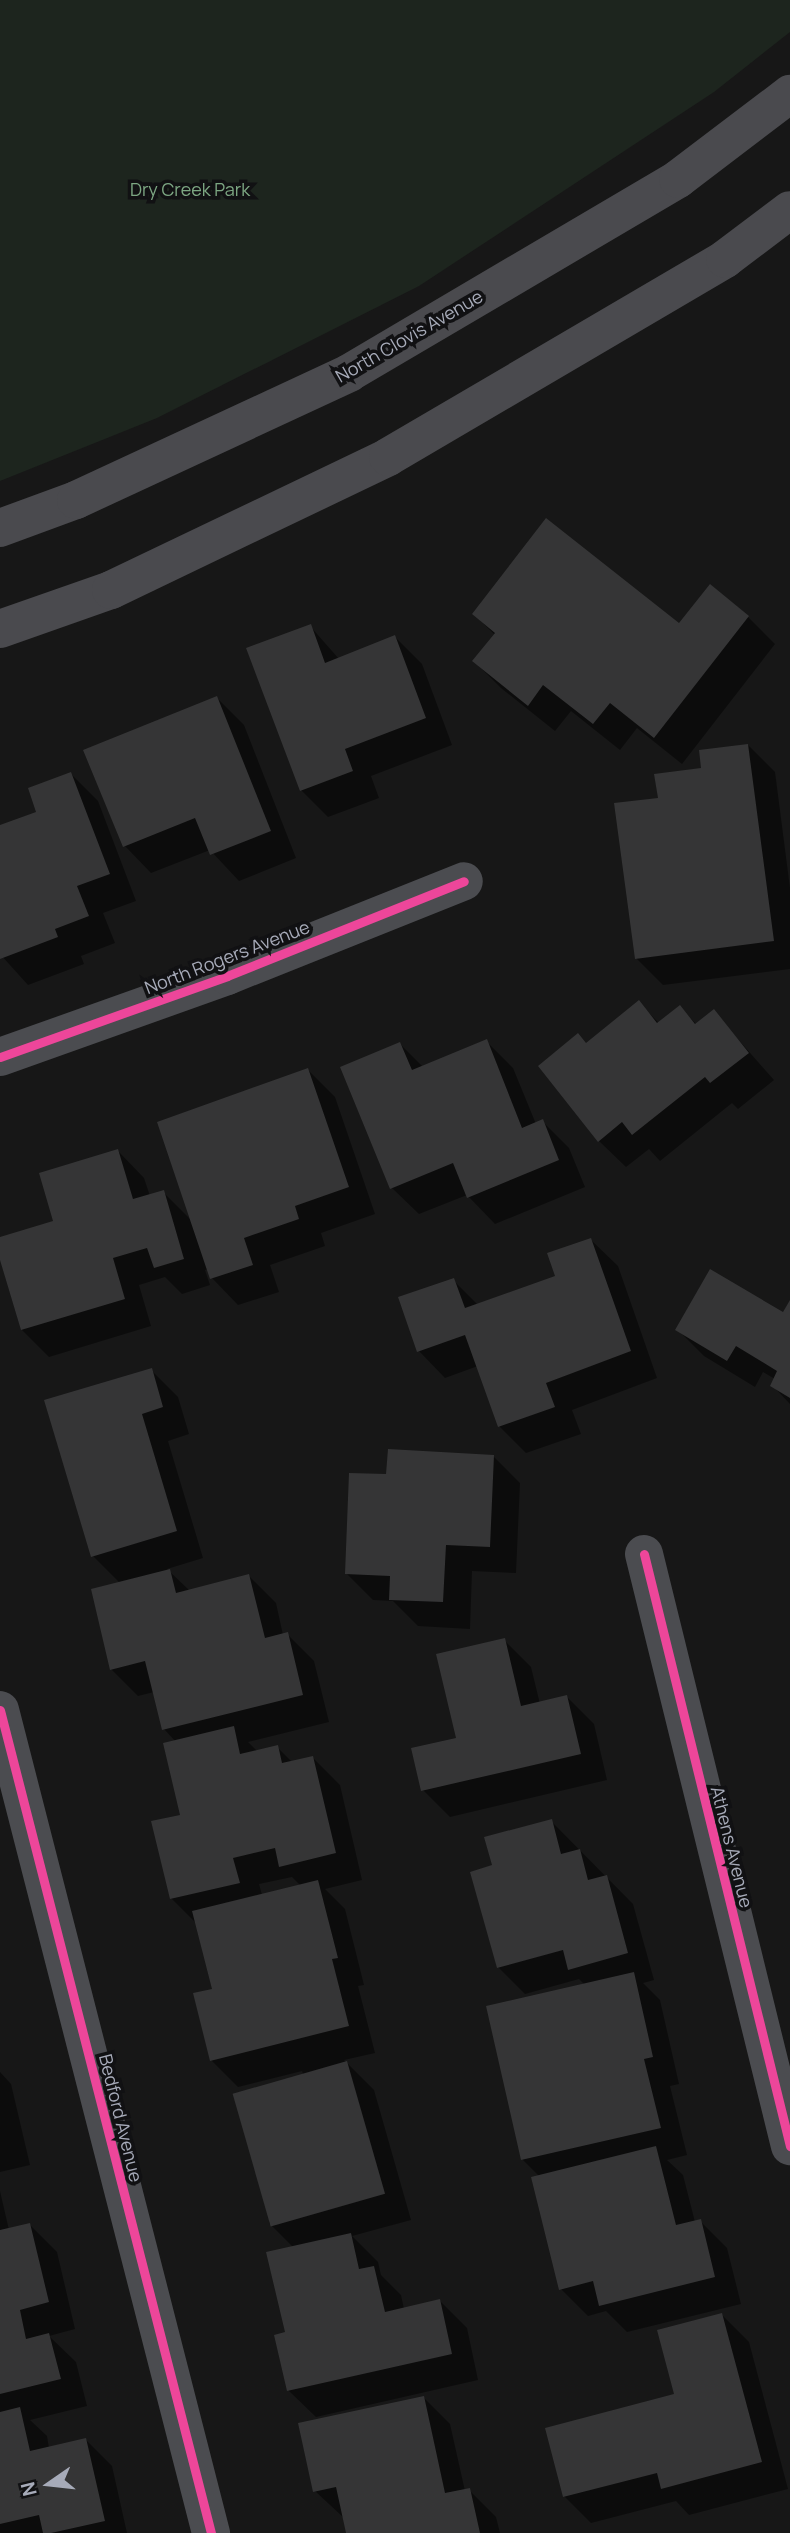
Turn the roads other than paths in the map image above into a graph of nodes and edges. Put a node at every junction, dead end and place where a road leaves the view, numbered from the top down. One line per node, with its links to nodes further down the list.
1 (790, 94): 3 (main road, North Clovis Avenue)
2 (790, 210): 4 (main road)
3 (0, 528)
4 (0, 629)
5 (464, 881): 6 (street, North Rogers Avenue)
6 (0, 1057)
7 (643, 1555): 9 (street, Athens Avenue)
8 (0, 1710): 10 (street, Bedford Avenue)
9 (790, 2146)
10 (211, 2533)

